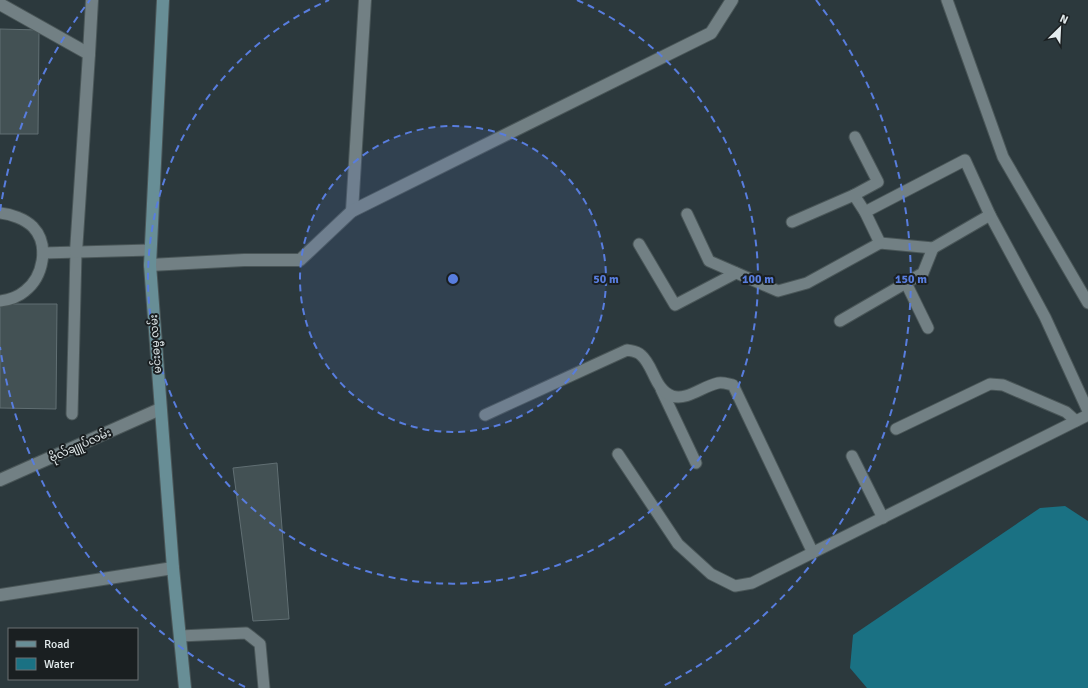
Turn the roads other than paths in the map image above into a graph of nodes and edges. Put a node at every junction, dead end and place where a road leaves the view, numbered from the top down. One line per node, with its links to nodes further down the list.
1 (92, 0): 7 (street)
2 (163, 0): 19 (main road, မင်းဓမ္မ လမ်း)
3 (365, 0): 10 (street)
4 (732, 0): 10 (street)
5 (947, 0): 26 (lane)
6 (0, 4): 7 (street)
7 (89, 54): 20 (street)
8 (855, 137): 9 (lane)
9 (854, 194): 11 (lane); 15 (lane)
10 (352, 211): 22 (street)
11 (865, 212): 14 (lane); 16 (lane)
12 (0, 213): 21 (lane)
13 (687, 214): 23 (lane)
14 (990, 215): 18 (lane); 31 (lane)
15 (792, 222)
16 (880, 243): 18 (lane); 23 (lane)
17 (639, 244): 23 (lane)
18 (933, 248): 24 (lane)
19 (150, 250): 20 (lane); 22 (main road, မင်းဓမ္မ လမ်း)
20 (76, 252): 21 (lane); 32 (lane)
21 (42, 253): 25 (lane)
22 (150, 265): 30 (main road, မင်းဓမ္မ လမ်း)
23 (736, 273)
24 (906, 283): 27 (lane); 28 (lane)
25 (0, 301)
26 (1088, 303)
27 (840, 321)
28 (928, 328)
29 (661, 389): 33 (lane); 39 (lane); 42 (lane)
30 (160, 409): 40 (street, ဗိုလ်ချူပ်လမ်း); 43 (main road, မင်းဓမ္မ လမ်း)
31 (1088, 411)
32 (72, 414)
33 (485, 415)
34 (1088, 416): 35 (lane)
35 (1076, 421): 36 (lane); 41 (lane)
36 (896, 429)
37 (618, 454): 42 (lane)
38 (852, 456): 41 (lane)
39 (696, 463)
40 (0, 480)
41 (883, 518): 42 (lane)
42 (813, 553)
43 (173, 568): 44 (street); 45 (main road, မင်းဓမ္မ လမ်း)
44 (0, 595)
45 (180, 636): 46 (main road, မင်းဓမ္မ လမ်း); 47 (lane)
46 (186, 688)
47 (264, 688)

